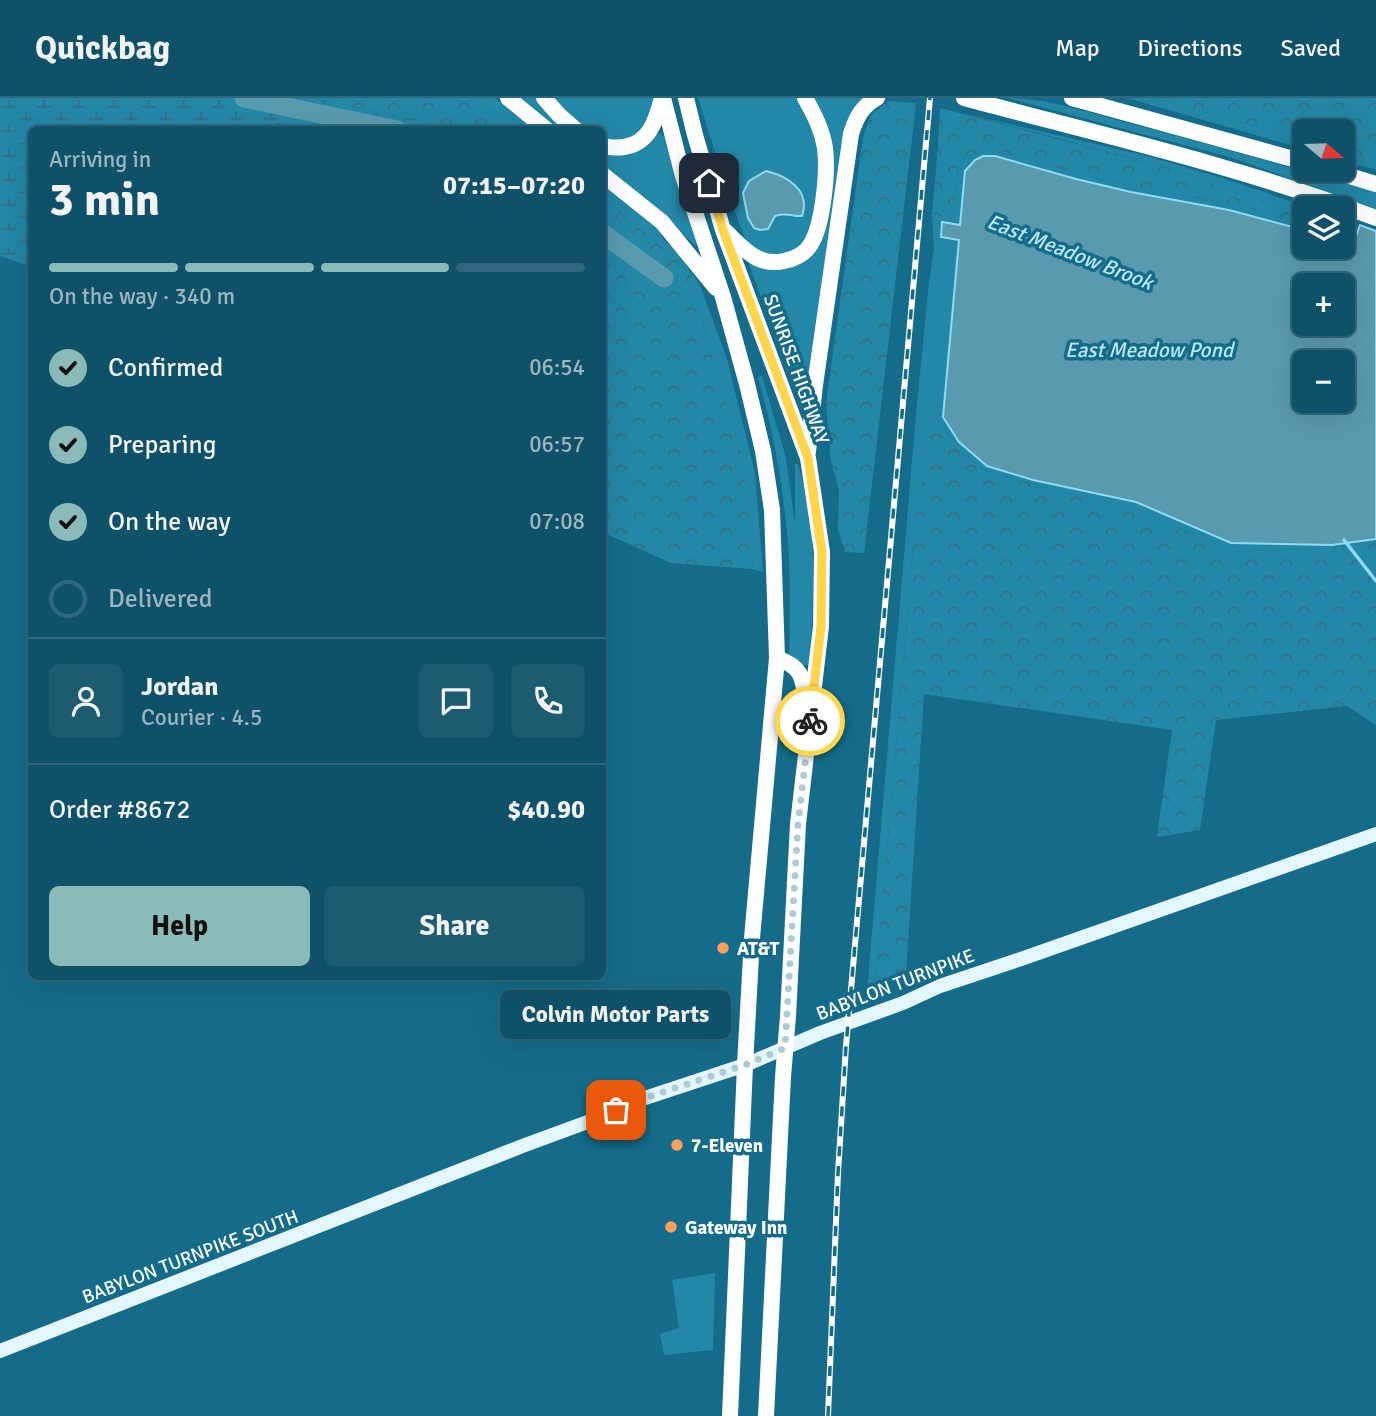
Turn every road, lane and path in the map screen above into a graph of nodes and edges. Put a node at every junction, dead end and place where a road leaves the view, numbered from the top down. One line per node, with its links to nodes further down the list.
1 (508, 98): 9 (highway)
2 (544, 98): 10 (highway)
3 (663, 98): 11 (highway); 18 (highway)
4 (686, 98): 17 (highway, SUNRISE HIGHWAY)
5 (805, 98): 17 (highway)
6 (877, 98): 19 (highway)
7 (964, 98): 16 (highway)
8 (1072, 98): 12 (highway)
9 (542, 126)
10 (571, 126)
11 (606, 146)
12 (1292, 159)
13 (606, 177): 18 (highway)
14 (1355, 178): 15 (highway)
15 (1376, 184)
16 (1376, 218)
17 (723, 230): 19 (highway, SUNRISE HIGHWAY)
18 (723, 297): 20 (highway)
19 (808, 458): 21 (highway, SUNRISE HIGHWAY)
20 (777, 658): 21 (highway); 24 (highway)
21 (809, 725): 23 (highway, SUNRISE HIGHWAY)
22 (1376, 834): 23 (main road, BABYLON TURNPIKE)
23 (785, 1048): 24 (main road, BABYLON TURNPIKE); 28 (highway, SUNRISE HIGHWAY)
24 (745, 1065): 25 (main road, BABYLON TURNPIKE); 27 (highway)
25 (393, 1197): 26 (main road, BABYLON TURNPIKE SOUTH)
26 (0, 1351)
27 (730, 1416)
28 (766, 1416)

